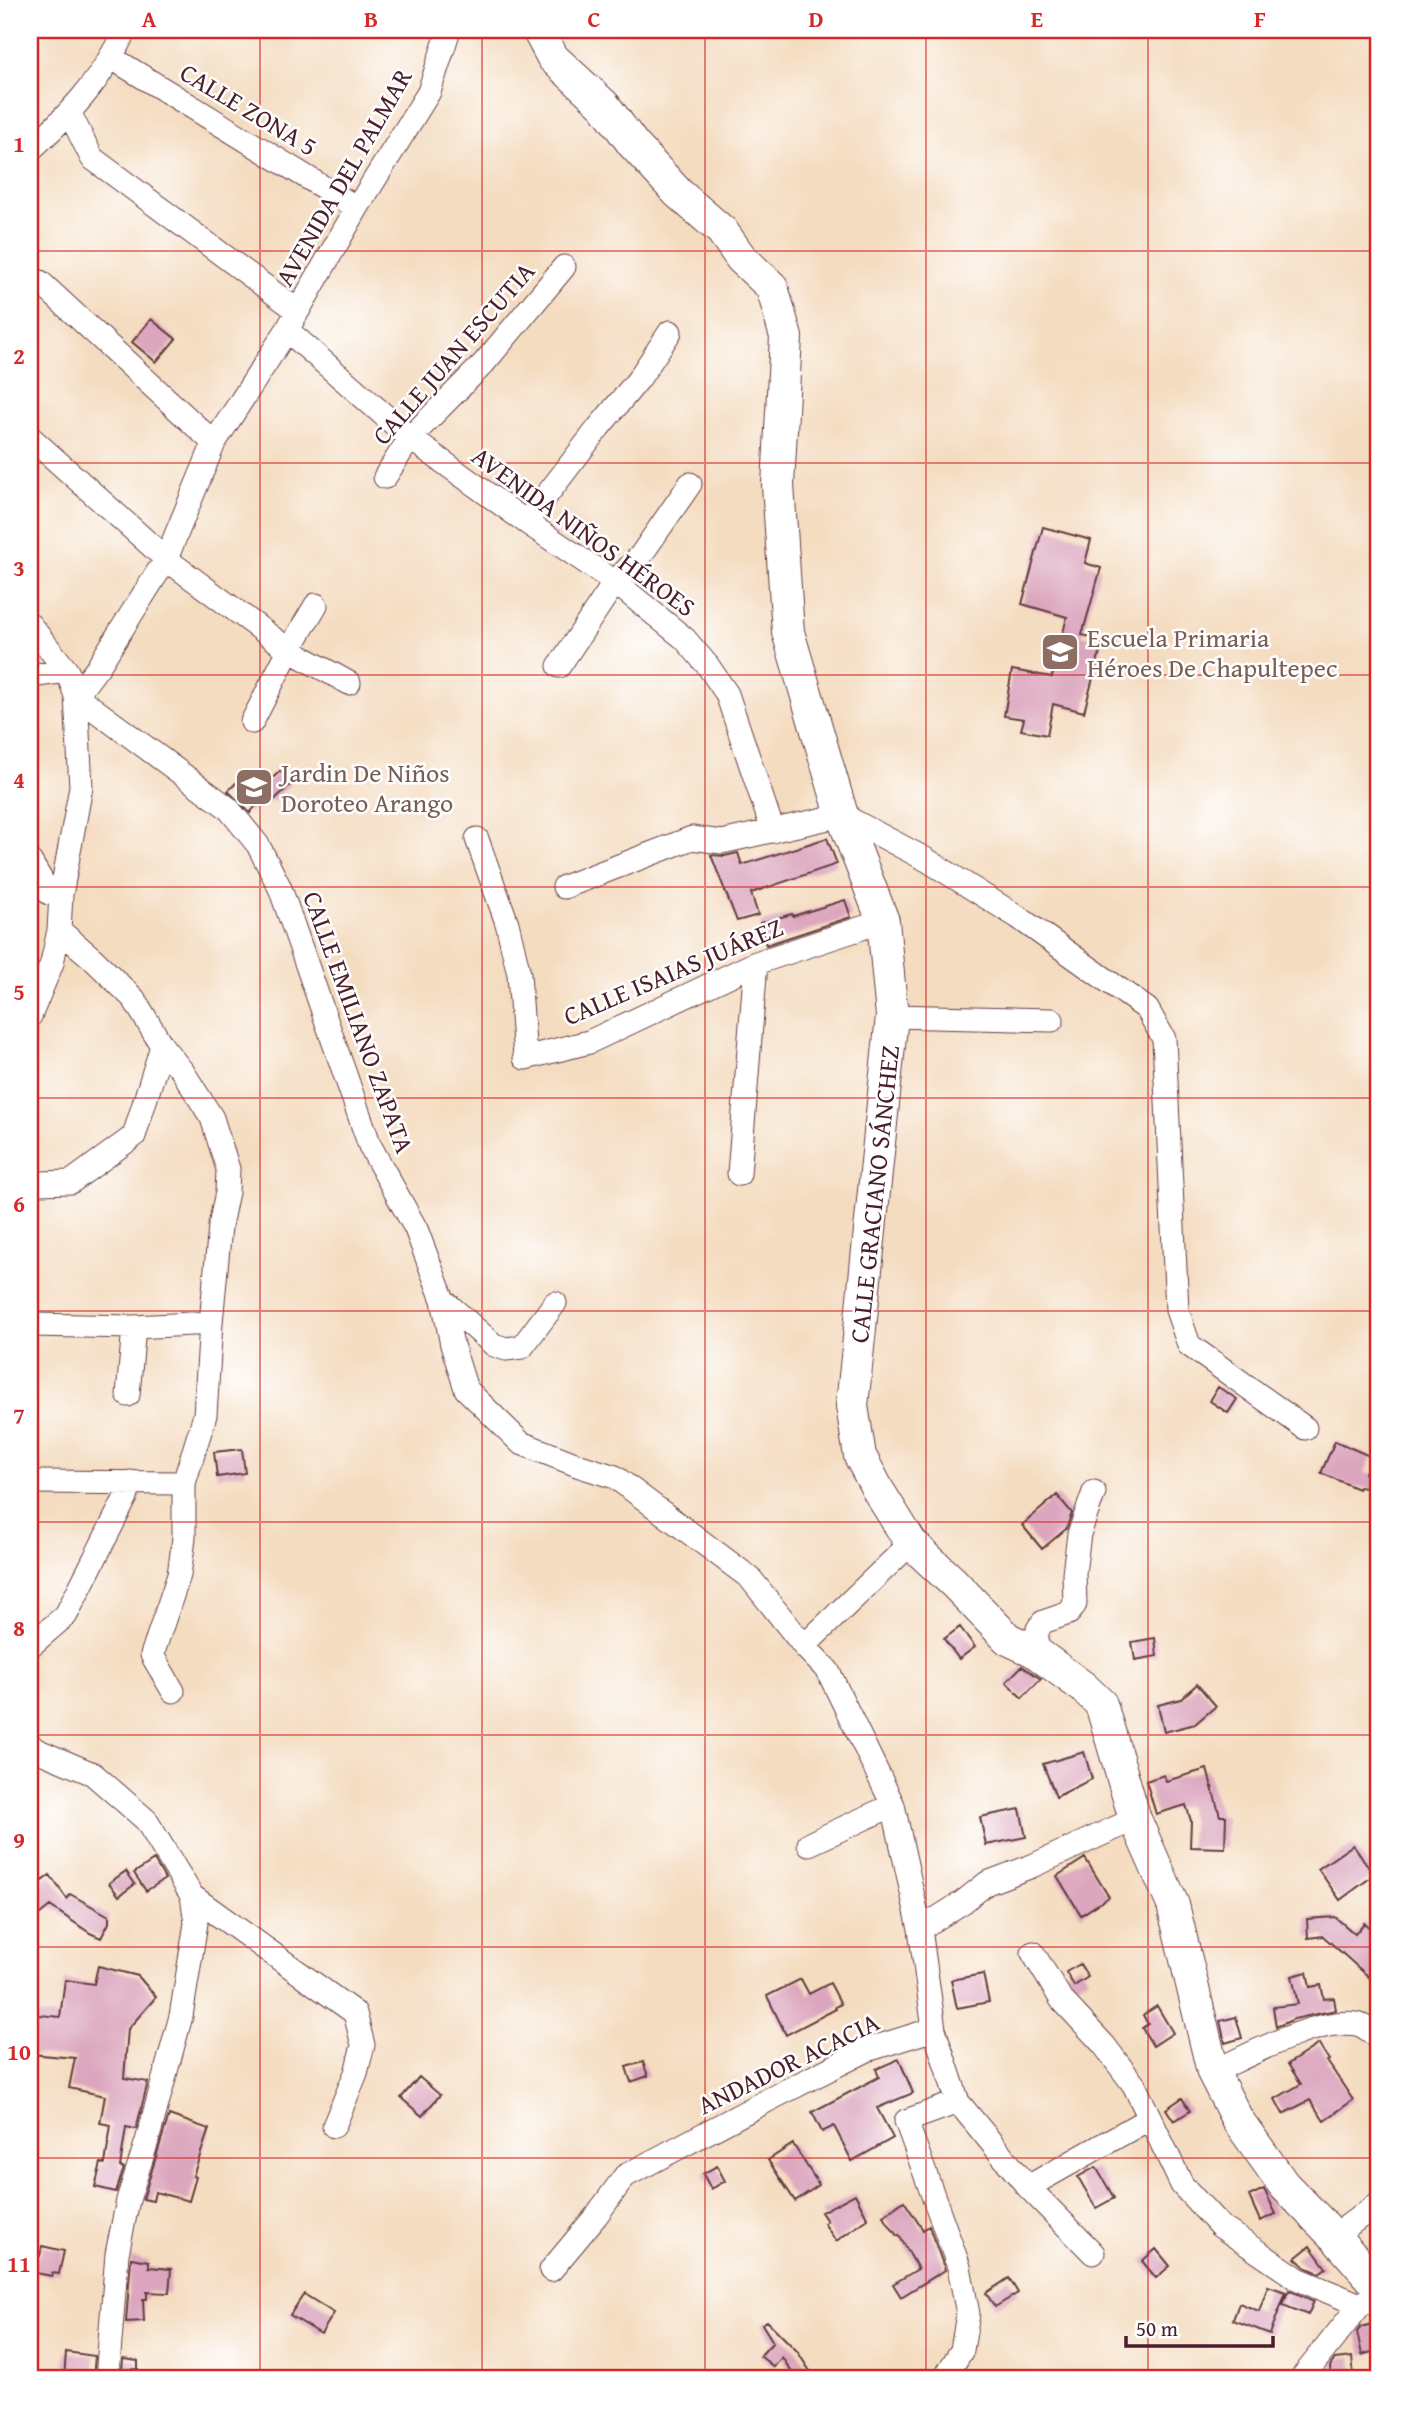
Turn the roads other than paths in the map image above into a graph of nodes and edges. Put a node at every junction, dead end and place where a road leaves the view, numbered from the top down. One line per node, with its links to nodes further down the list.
1 (125, 30): 4 (street)
2 (449, 30): 7 (street, AVENIDA DEL PALMAR)
3 (538, 30): 29 (street, CALLE GRACIANO SÁNCHEZ)
4 (112, 58): 5 (street); 7 (street, CALLE ZONA 5)
5 (70, 114): 6 (street); 10 (street, AVENIDA NIÑOS HÉROES)
6 (30, 150)
7 (357, 208): 10 (street, AVENIDA DEL PALMAR)
8 (564, 267): 13 (street, CALLE JUAN ESCUTIA)
9 (40, 282): 14 (street)
10 (292, 321): 13 (street, AVENIDA NIÑOS HÉROES); 14 (street, AVENIDA DEL PALMAR)
11 (670, 332): 17 (street)
12 (30, 437): 18 (street)
13 (410, 438): 15 (street, CALLE JUAN ESCUTIA); 17 (street, AVENIDA NIÑOS HÉROES)
14 (214, 443): 18 (street, AVENIDA DEL PALMAR)
15 (385, 477)
16 (690, 484): 19 (street)
17 (526, 522): 19 (street, AVENIDA NIÑOS HÉROES)
18 (166, 559): 22 (street); 27 (street, AVENIDA DEL PALMAR)
19 (615, 582): 23 (street); 30 (street, AVENIDA NIÑOS HÉROES)
20 (316, 606): 22 (street)
21 (30, 625): 24 (street)
22 (289, 650): 26 (street); 28 (street)
23 (559, 666)
24 (67, 671): 25 (street); 27 (street)
25 (30, 676)
26 (349, 683)
27 (76, 696): 34 (street); 44 (street, CALLE EMILIANO ZAPATA)
28 (252, 722)
29 (842, 815): 30 (street); 35 (street, CALLE GRACIANO SÁNCHEZ); 50 (street)
30 (773, 831): 33 (street)
31 (477, 839): 37 (street, CALLE ISAIAS JUÁREZ)
32 (30, 861): 34 (street)
33 (564, 887)
34 (47, 895): 36 (street)
35 (883, 921): 37 (street, CALLE ISAIAS JUÁREZ); 39 (street, CALLE GRACIANO SÁNCHEZ)
36 (59, 930): 38 (street); 41 (street)
37 (756, 963): 42 (street)
38 (30, 1016)
39 (891, 1016): 40 (street); 55 (street, CALLE GRACIANO SÁNCHEZ)
40 (1052, 1020)
41 (162, 1045): 43 (street); 46 (street)
42 (739, 1174)
43 (30, 1186)
44 (443, 1300): 45 (street); 57 (street, CALLE EMILIANO ZAPATA)
45 (555, 1303)
46 (211, 1323): 48 (street); 53 (street)
47 (30, 1325): 48 (street)
48 (134, 1327): 49 (street)
49 (128, 1395)
50 (1305, 1428)
51 (30, 1482): 52 (street)
52 (130, 1482): 53 (street); 56 (street)
53 (184, 1483): 59 (street)
54 (1094, 1492): 58 (street)
55 (911, 1543): 57 (street); 58 (street, CALLE GRACIANO SÁNCHEZ)
56 (30, 1646)
57 (804, 1646): 61 (street, CALLE EMILIANO ZAPATA)
58 (1034, 1651): 62 (street, CALLE GRACIANO SÁNCHEZ)
59 (173, 1691)
60 (31, 1749): 64 (street)
61 (893, 1805): 63 (street); 65 (street, CALLE EMILIANO ZAPATA)
62 (1135, 1819): 65 (street); 69 (street, CALLE GRACIANO SÁNCHEZ)
63 (809, 1844)
64 (192, 1896): 72 (street); 80 (street)
65 (920, 1929): 67 (street, CALLE EMILIANO ZAPATA)
66 (1033, 1954): 71 (street)
67 (933, 2029): 70 (street, CALLE EMILIANO ZAPATA); 77 (street, ANDADOR ACACIA)
68 (1379, 2038): 69 (street)
69 (1213, 2072): 75 (street, CALLE GRACIANO SÁNCHEZ)
70 (958, 2102): 73 (street); 79 (street)
71 (1150, 2118): 73 (street); 78 (street)
72 (334, 2126)
73 (1028, 2187): 76 (street)
74 (1379, 2203): 75 (street)
75 (1334, 2236): 78 (street, CALLE GRACIANO SÁNCHEZ)
76 (1093, 2253)
77 (551, 2270)
78 (1373, 2295): 81 (street)
79 (945, 2378)
80 (107, 2379)
81 (1301, 2379)

